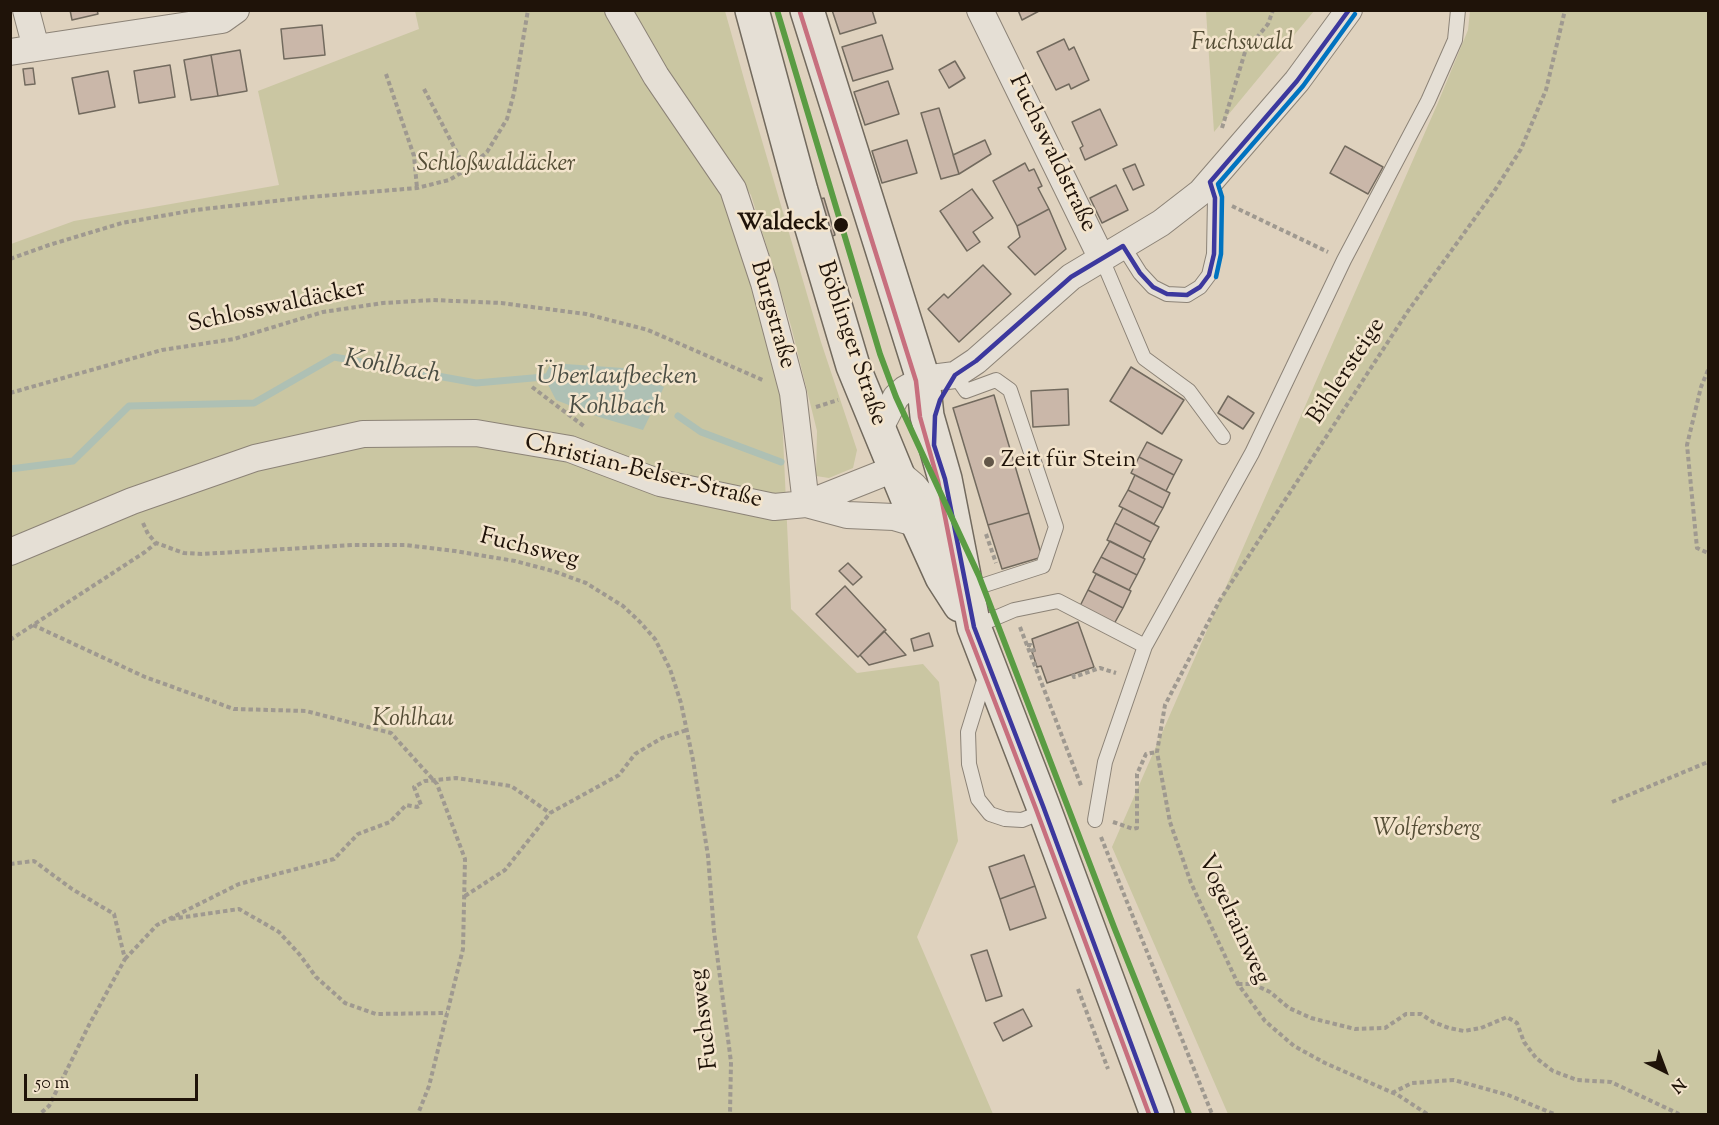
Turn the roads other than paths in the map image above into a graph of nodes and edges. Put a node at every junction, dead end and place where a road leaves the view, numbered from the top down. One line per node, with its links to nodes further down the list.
1 (26, 10): 9 (street)
2 (236, 10): 9 (street)
3 (618, 10): 18 (street, Burgstraße)
4 (752, 10): 15 (main road, Böblinger Straße)
5 (807, 10): 14 (main road, Böblinger Straße)
6 (980, 10): 12 (street, Fuchswaldstraße)
7 (1349, 10): 11 (street)
8 (1458, 10): 24 (lane)
9 (36, 48): 10 (street)
10 (10, 52)
11 (1212, 190): 12 (street); 12 (lane)
12 (1113, 252): 13 (street, Fuchswaldstraße); 16 (lane)
13 (955, 375): 14 (street); 22 (lane)
14 (932, 389): 15 (street); 21 (main road, Böblinger Straße)
15 (879, 430): 17 (main road, Böblinger Straße)
16 (1223, 437)
17 (894, 469): 18 (street, Christian-Belser-Straße); 19 (main road, Böblinger Straße); 21 (street, Böblinger Straße)
18 (806, 504): 19 (street); 20 (street, Christian-Belser-Straße)
19 (918, 525): 23 (main road, Böblinger Straße)
20 (10, 552)
21 (959, 558): 22 (main road, Böblinger Straße)
22 (966, 591): 23 (main road, Böblinger Straße)
23 (974, 627): 24 (lane); 25 (main road, Böblinger Straße)
24 (1145, 646): 27 (lane)
25 (988, 666): 26 (main road, Böblinger Straße); 26 (lane)
26 (1043, 806): 28 (main road, Böblinger Straße)
27 (1095, 820)
28 (1154, 1112)

